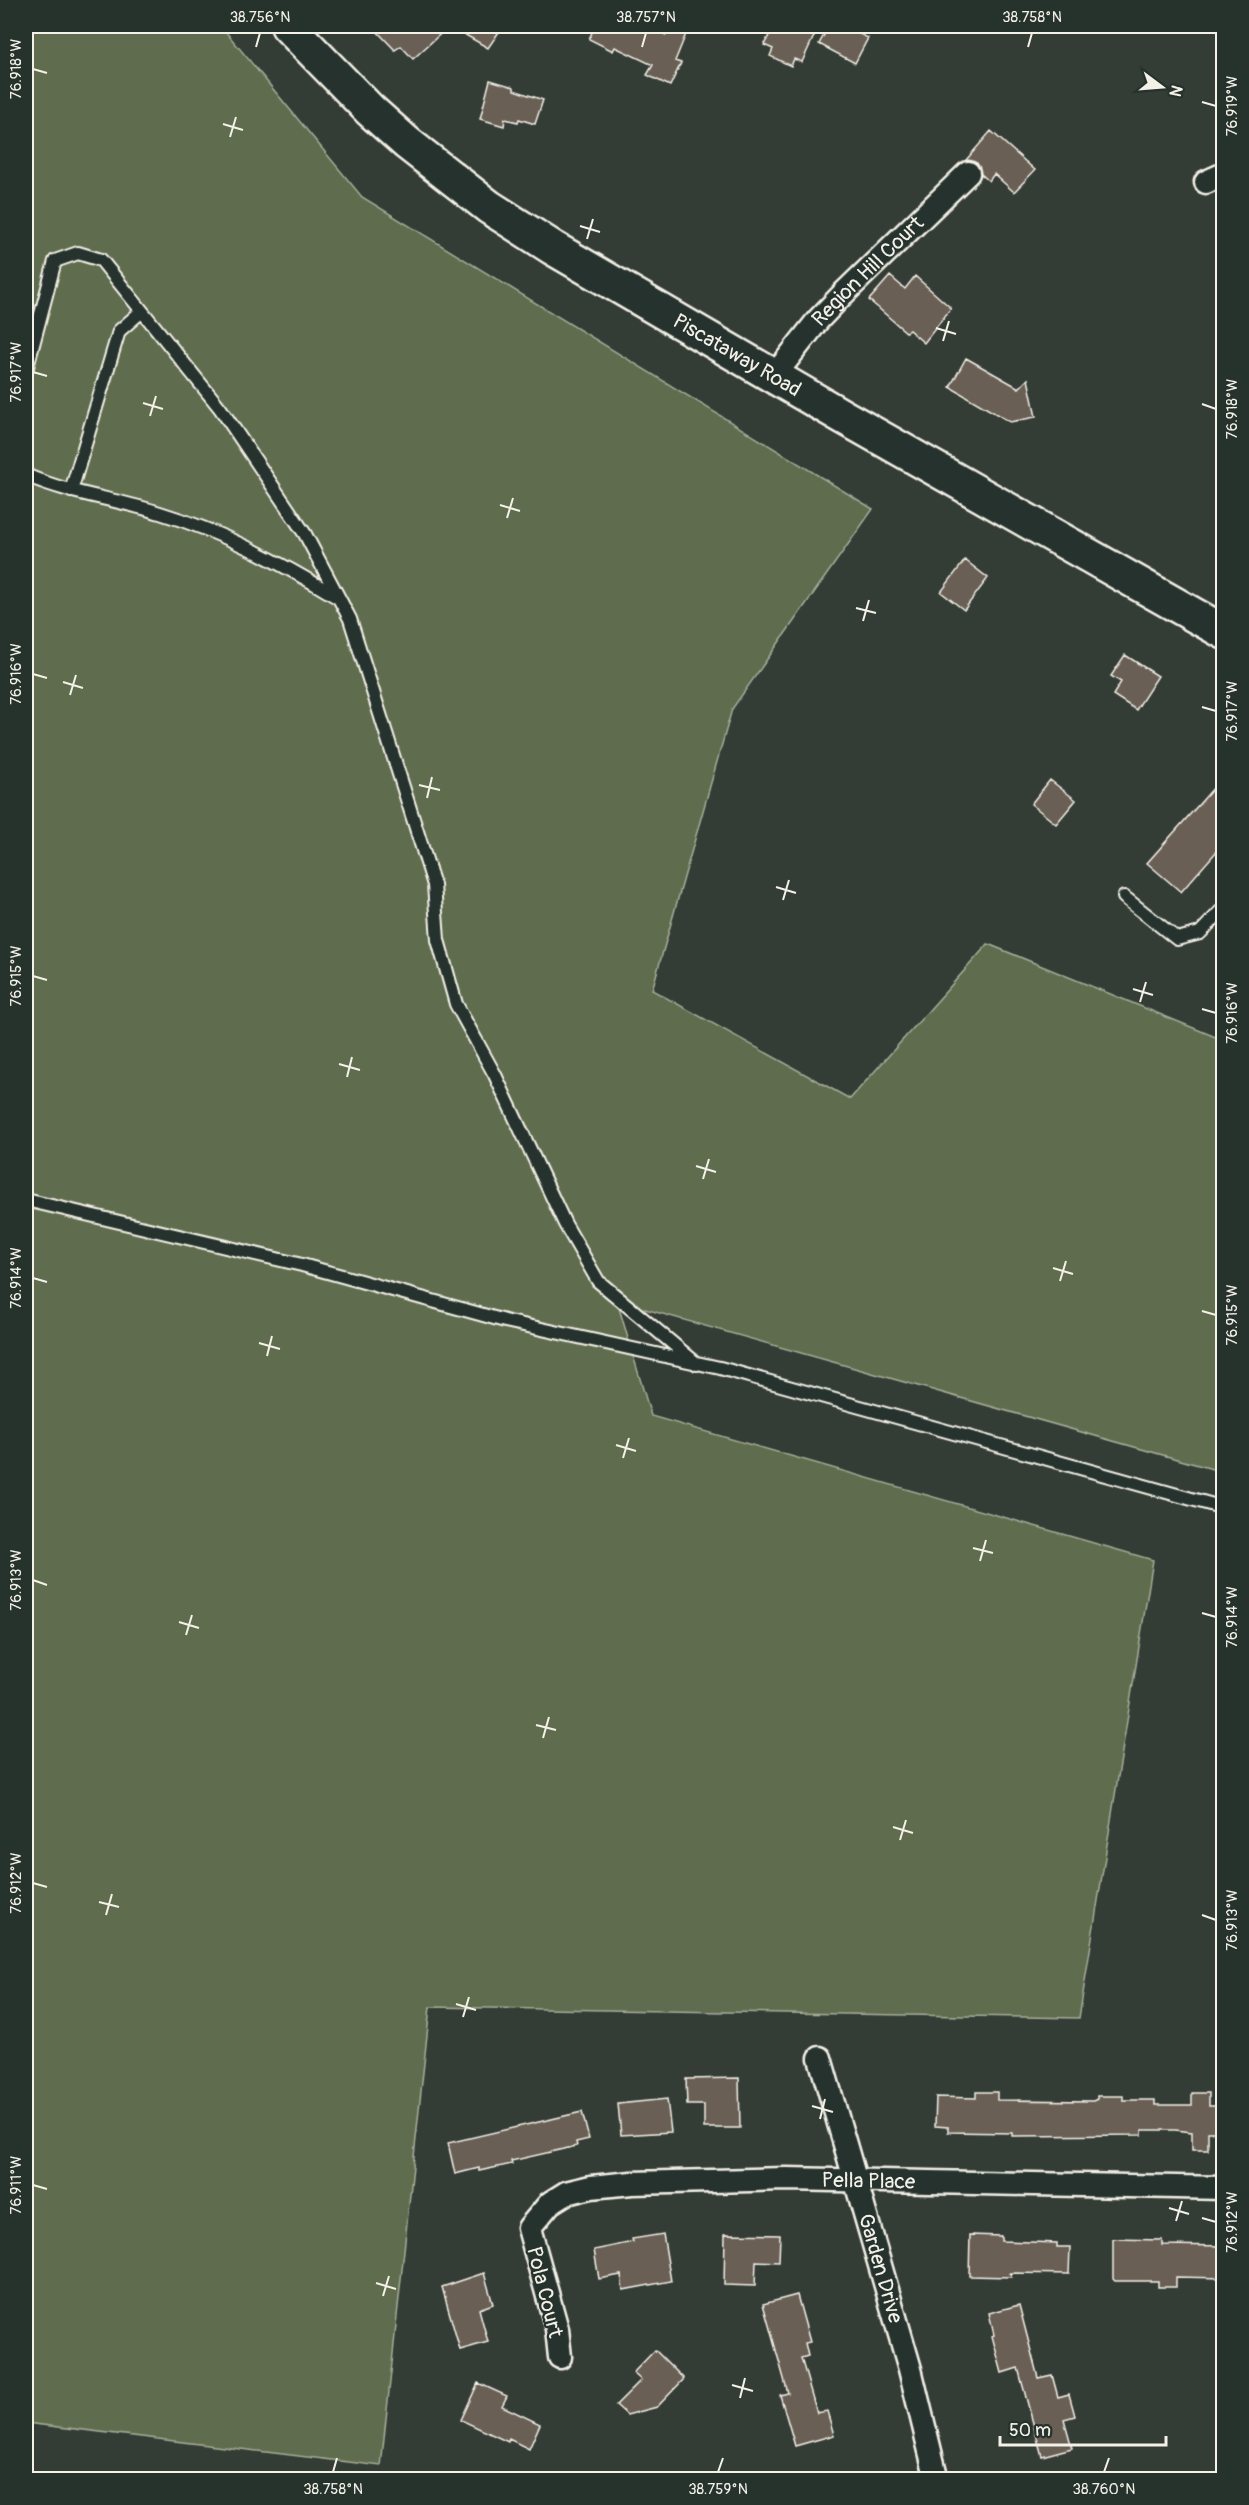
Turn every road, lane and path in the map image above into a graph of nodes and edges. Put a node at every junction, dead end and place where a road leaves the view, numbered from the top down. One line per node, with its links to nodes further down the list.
1 (288, 26): 5 (main road, Piscataway Road)
2 (968, 172): 5 (street, Region Hill Court)
3 (142, 311): 4 (lane); 7 (lane); 8 (lane)
4 (26, 371)
5 (774, 376): 9 (main road, Piscataway Road)
6 (26, 473): 7 (lane)
7 (71, 491): 8 (lane)
8 (338, 598): 13 (lane)
9 (1222, 629)
10 (1124, 897): 11 (lane)
11 (1224, 908)
12 (26, 1200): 13 (lane)
13 (698, 1364): 14 (lane)
14 (1224, 1508)
15 (820, 2058): 16 (street, Garden Drive)
16 (856, 2181): 17 (street, Pella Place); 18 (street, Pella Place); 20 (street, Garden Drive)
17 (1224, 2188)
18 (529, 2228): 19 (street, Pola Court)
19 (560, 2356)
20 (937, 2480)

